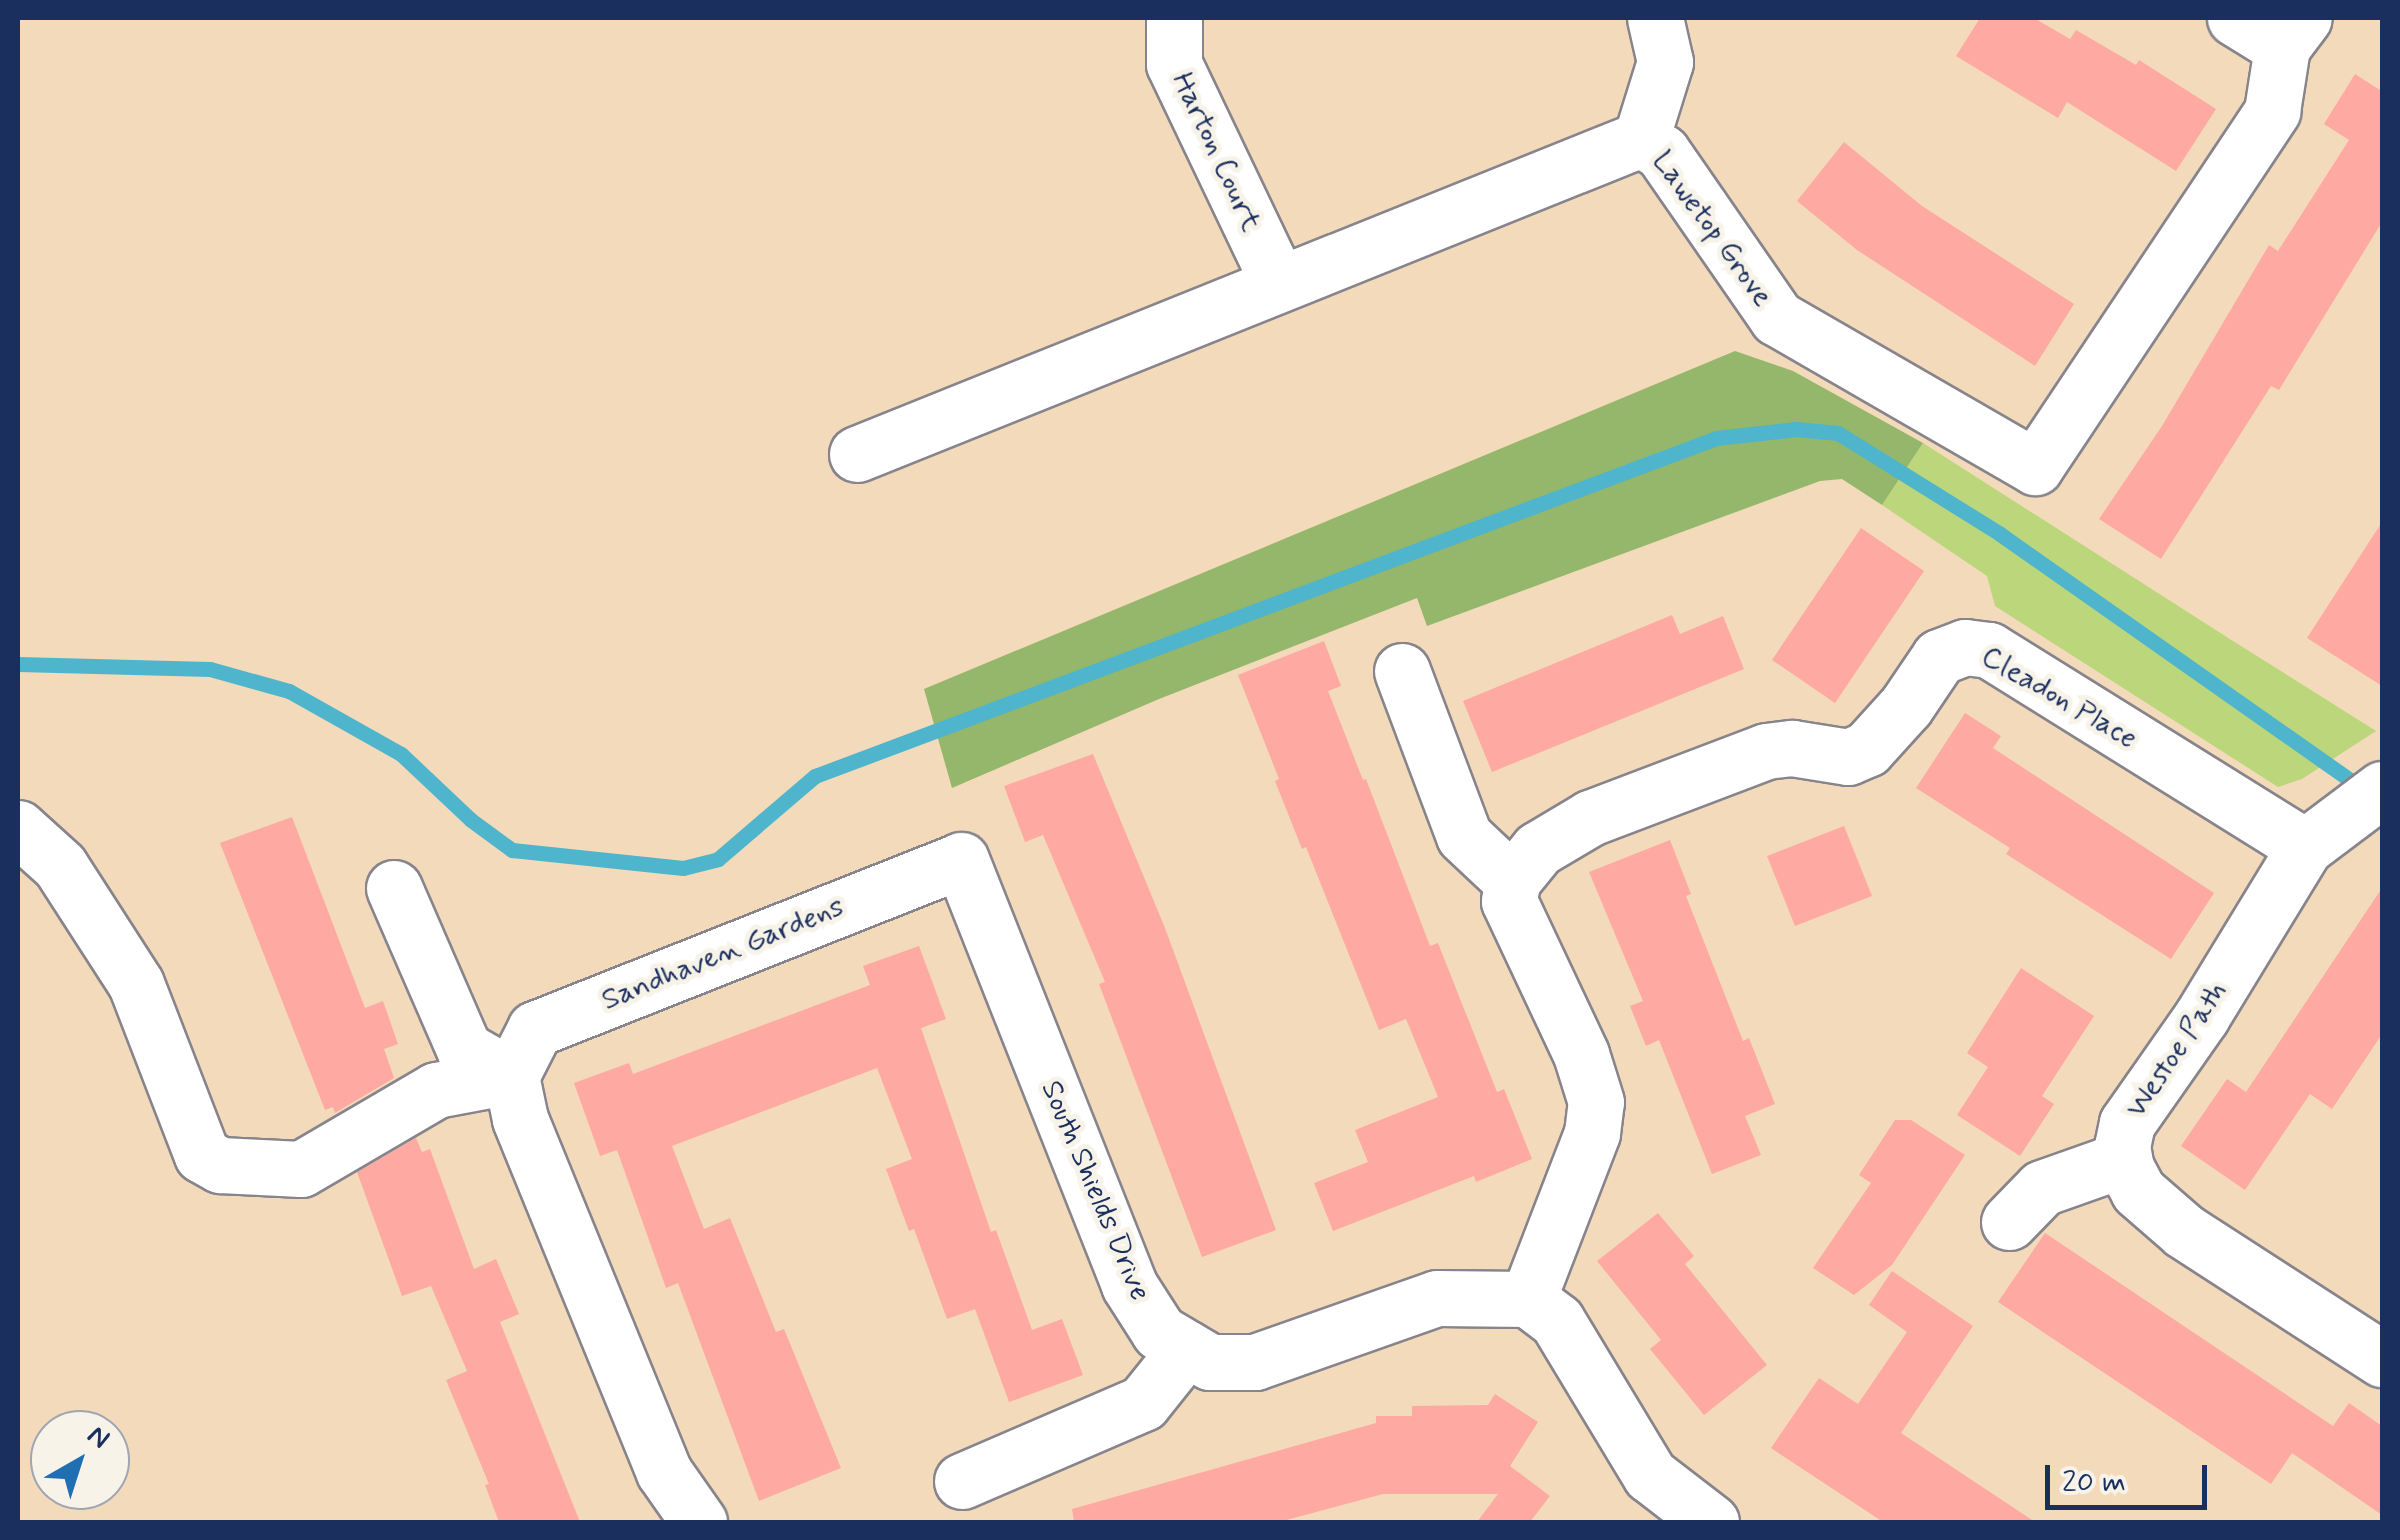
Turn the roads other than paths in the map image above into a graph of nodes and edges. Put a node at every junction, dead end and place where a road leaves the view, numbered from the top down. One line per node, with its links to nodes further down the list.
1 (1174, 18): 6 (street, Harton Court)
2 (1656, 18): 5 (street)
3 (2235, 18): 4 (street)
4 (2293, 32): 5 (street, Lawetop Grove)
5 (1640, 139): 6 (street, Lawetop Grove)
6 (1278, 282): 7 (street, Lawetop Grove)
7 (857, 454)
8 (1402, 670): 13 (street)
9 (2382, 789): 11 (street, Westoe Path)
10 (18, 828): 15 (street)
11 (2304, 847): 13 (street, Cleadon Place); 16 (street, Westoe Path)
12 (961, 860): 15 (street, Sandhaven Gardens); 19 (street, South Shields Drive)
13 (1512, 881): 18 (street)
14 (394, 888): 15 (street)
15 (511, 1076): 22 (street)
16 (2124, 1159): 17 (street); 20 (street, Westoe Path)
17 (2009, 1222)
18 (1528, 1299): 19 (street, South Shields Drive); 23 (street)
19 (1186, 1348): 21 (street)
20 (2382, 1358)
21 (962, 1481)
22 (699, 1522)
23 (1711, 1522)

